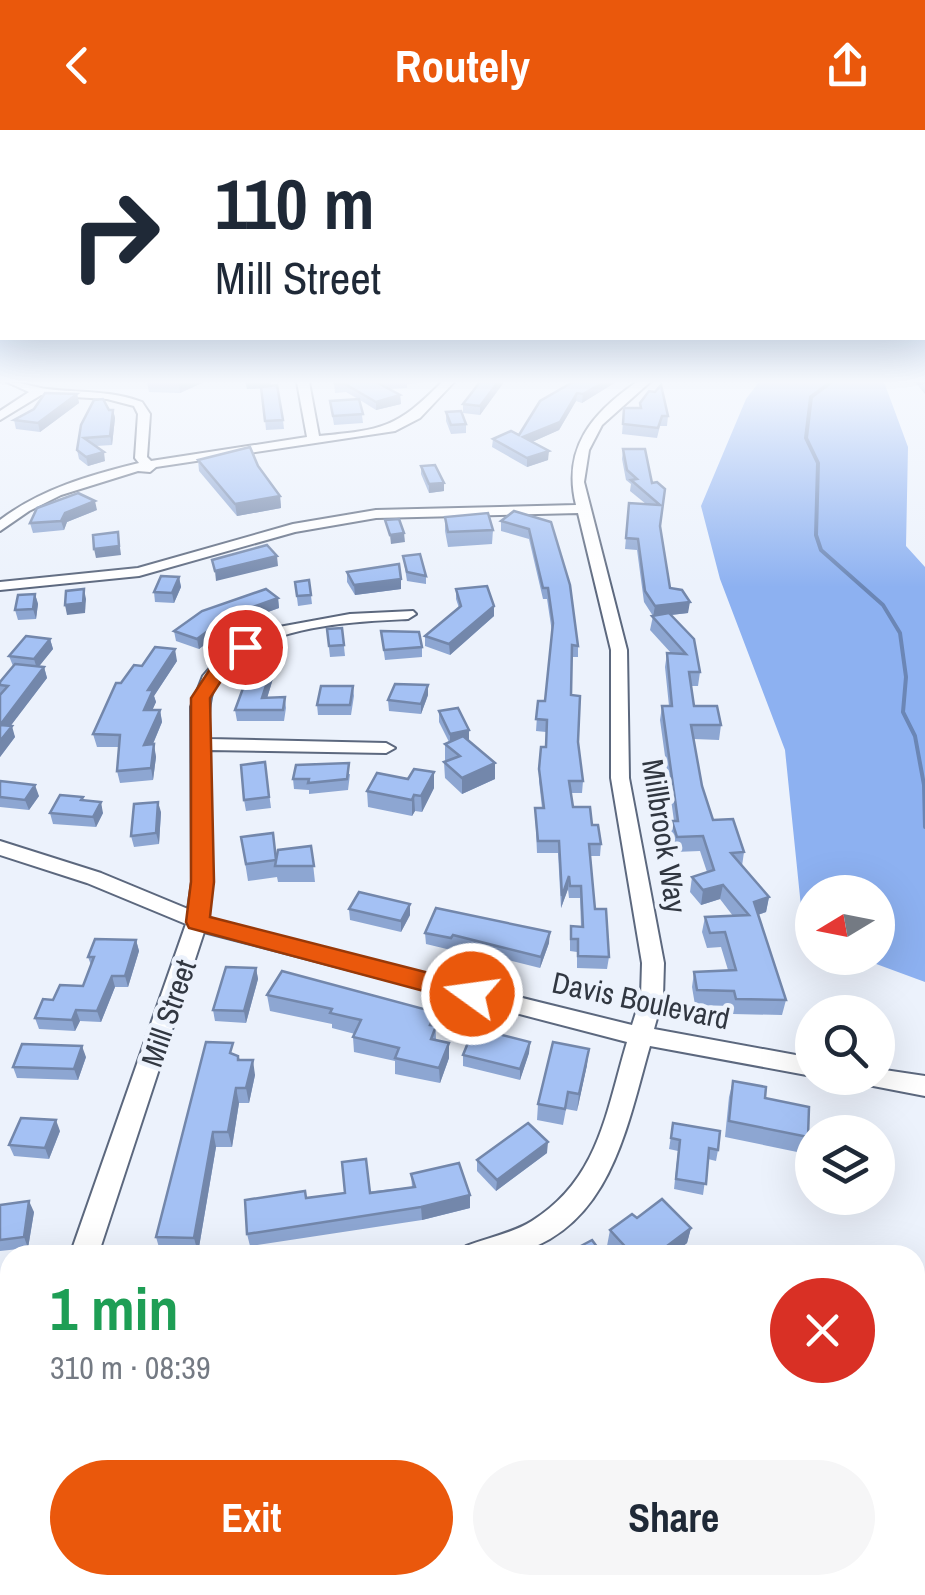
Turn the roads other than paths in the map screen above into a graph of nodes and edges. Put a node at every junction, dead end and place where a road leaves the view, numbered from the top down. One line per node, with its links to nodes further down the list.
1 (142, 450): 4 (street)
2 (250, 450): 4 (street)
3 (583, 450): 5 (street, Millbrook Way)
4 (150, 468): 6 (street)
5 (582, 509): 7 (street); 13 (street, Millbrook Way)
6 (0, 527)
7 (0, 586)
8 (408, 614): 9 (street, Mill Street)
9 (201, 744): 10 (street); 12 (street, Mill Street)
10 (386, 748)
11 (0, 848): 12 (street, Davis Boulevard)
12 (198, 922): 13 (street, Davis Boulevard); 17 (street, Mill Street)
13 (642, 1036): 14 (street, Davis Boulevard); 18 (street, Millbrook Way)
14 (795, 1064)
15 (895, 1081): 16 (street)
16 (925, 1086)
17 (87, 1245)
18 (502, 1245)

